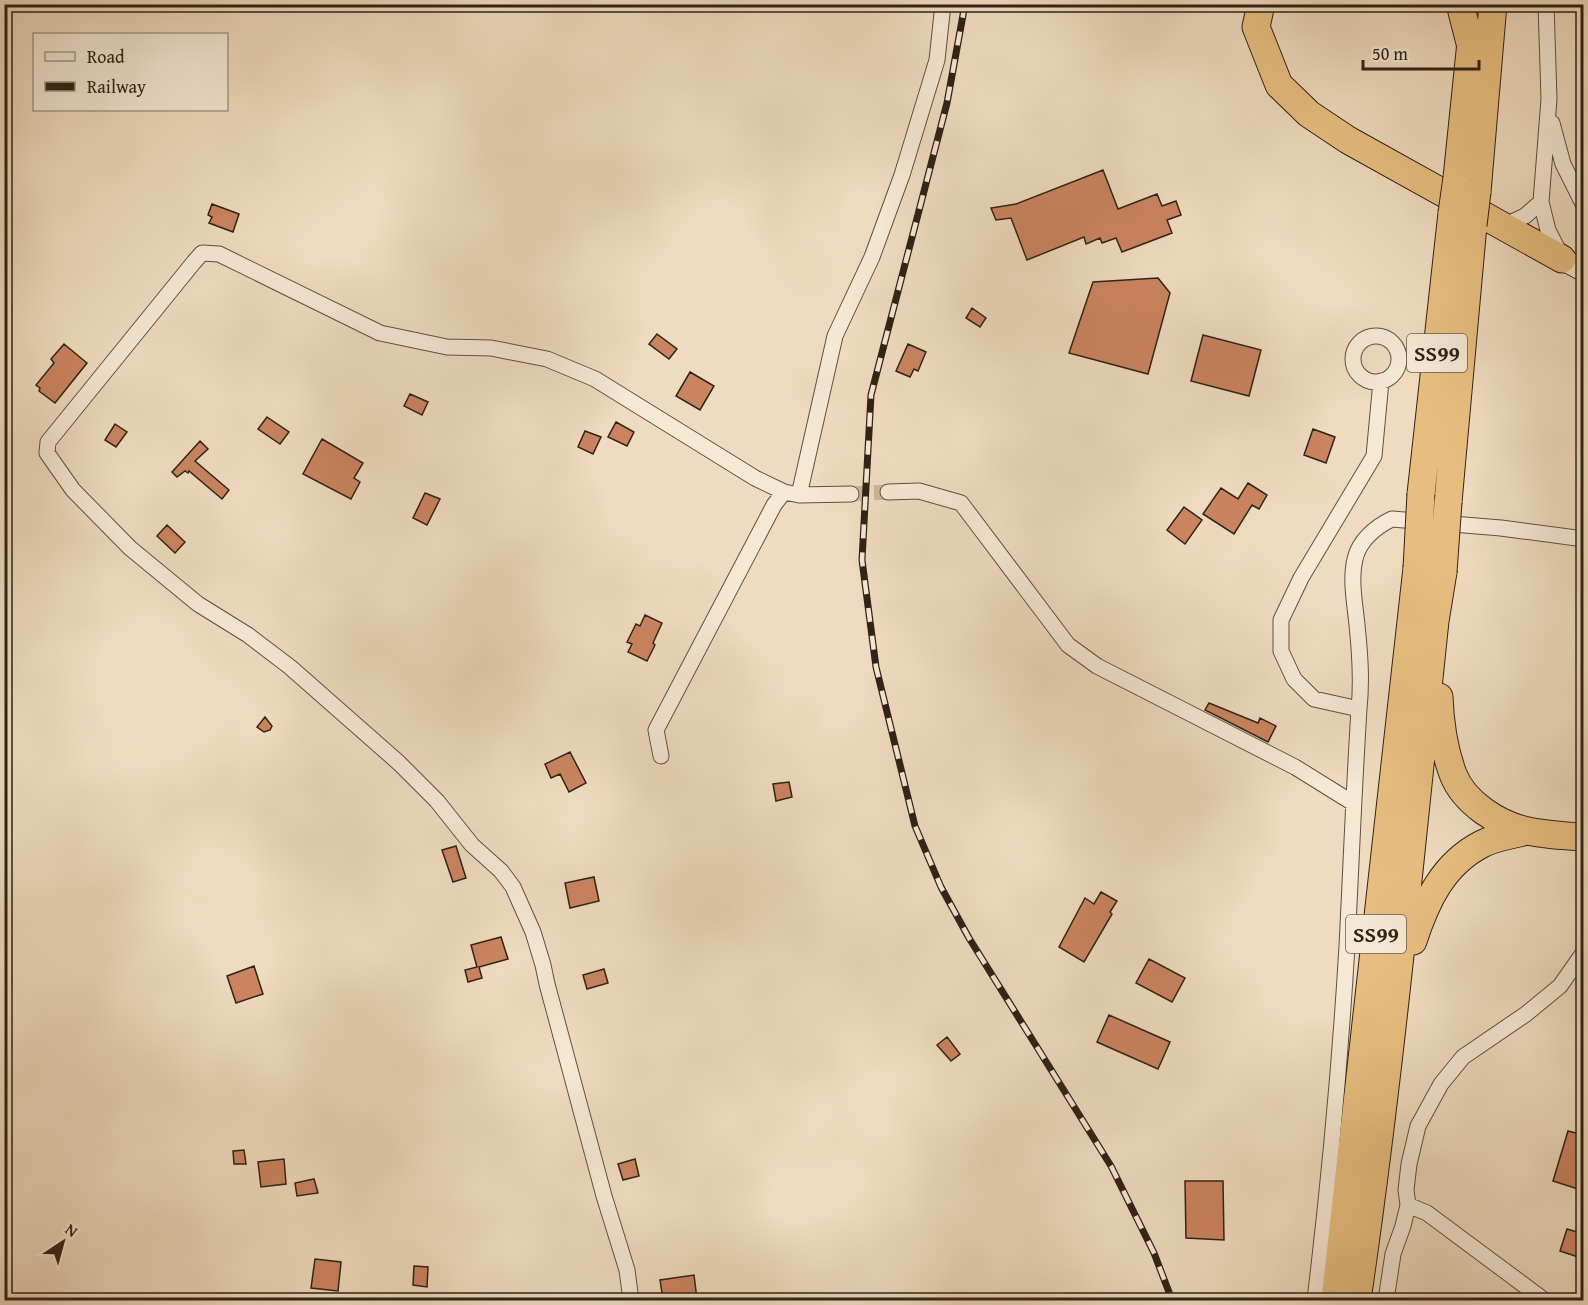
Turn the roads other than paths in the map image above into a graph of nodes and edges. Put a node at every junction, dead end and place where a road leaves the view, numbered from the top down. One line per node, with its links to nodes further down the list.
1 (943, 4): 17 (street)
2 (1261, 4): 13 (highway)
3 (1460, 4): 7 (highway)
4 (1475, 4): 7 (highway, SS99)
5 (1493, 4): 9 (highway, SS99)
6 (1546, 4): 8 (street)
7 (1471, 47): 9 (highway, SS99)
8 (1549, 99): 10 (street); 11 (street)
9 (1467, 185): 12 (highway, SS99, bridge)
10 (1540, 202): 13 (street); 14 (street)
11 (1584, 207)
12 (1463, 219): 20 (highway, SS99, bridge); 20 (highway, SS99, bridge)
13 (1503, 226): 14 (highway)
14 (1573, 265)
15 (1381, 381): 22 (street)
16 (888, 492): 24 (street)
17 (791, 494): 18 (street); 23 (street); 30 (street)
18 (851, 494)
19 (1584, 539): 22 (street)
20 (1430, 570): 21 (highway, SS99); 32 (highway, SS99)
21 (1435, 621): 25 (highway); 28 (highway, SS99)
22 (1359, 709): 24 (street)
23 (661, 756)
24 (1353, 803): 31 (street)
25 (1527, 831): 26 (highway); 28 (highway)
26 (1584, 837)
27 (1584, 952): 29 (street)
28 (1396, 996): 33 (highway, SS99)
29 (1408, 1205): 34 (street); 35 (street)
30 (632, 1300)
31 (1315, 1300)
32 (1335, 1300)
33 (1357, 1300)
34 (1386, 1300)
35 (1544, 1300)

